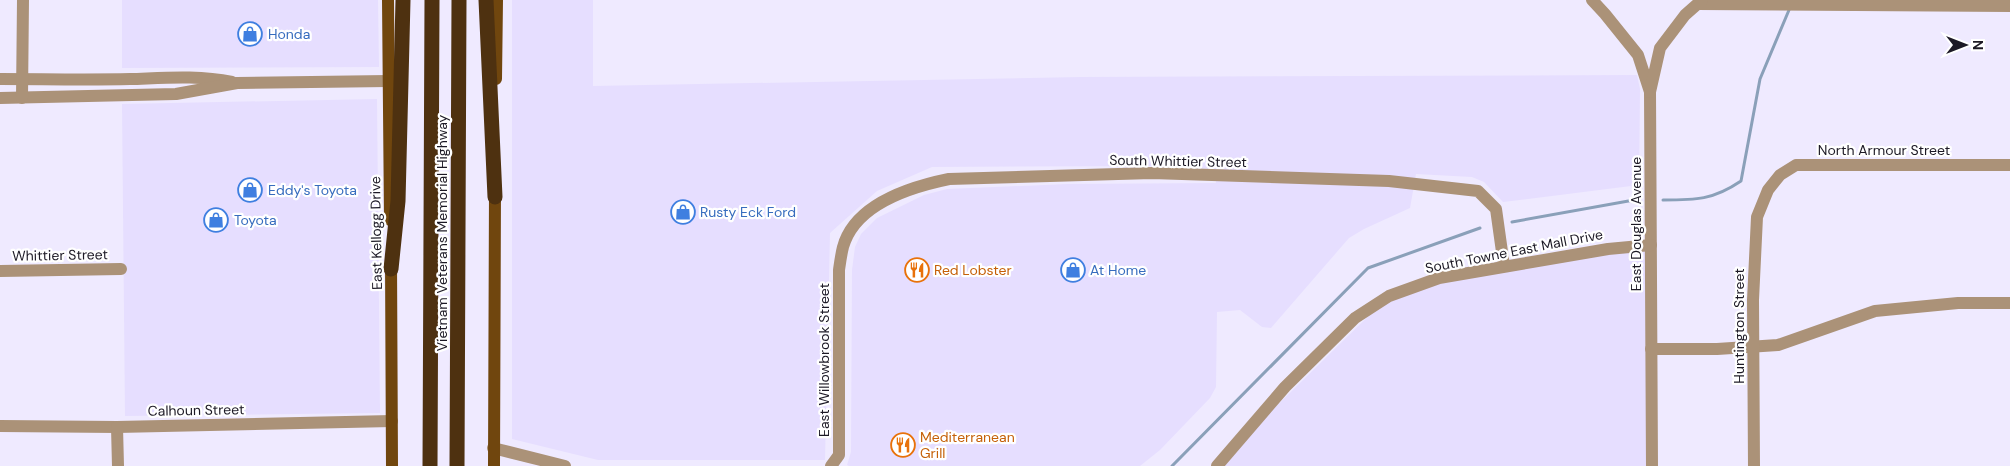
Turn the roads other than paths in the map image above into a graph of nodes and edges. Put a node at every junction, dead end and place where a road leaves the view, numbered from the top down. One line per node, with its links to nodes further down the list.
1 (23, 0): 16 (street)
2 (388, 0): 17 (main road, East Kellogg Drive)
3 (403, 0): 28 (highway)
4 (432, 0): 41 (highway, Vietnam Veterans Memorial Highway)
5 (460, 0): 42 (highway, Vietnam Veterans Memorial Highway)
6 (486, 0): 25 (highway)
7 (497, 0): 25 (main road)
8 (1592, 0): 19 (street, East Douglas Avenue)
9 (1700, 2): 10 (street); 19 (street)
10 (1719, 2): 11 (street)
11 (1807, 2): 12 (street)
12 (1906, 3): 13 (street)
13 (2010, 6)
14 (176, 77): 16 (street); 18 (street); 20 (street)
15 (0, 79): 16 (street)
16 (22, 79): 22 (street)
17 (388, 81): 18 (street); 28 (main road, East Kellogg Drive)
18 (237, 83): 20 (street)
19 (1650, 92): 26 (street, East Douglas Avenue)
20 (176, 94): 22 (street)
21 (0, 98): 22 (street)
22 (22, 98)
23 (2010, 165): 24 (street, North Armour Street)
24 (1768, 190): 33 (street, Huntington Street)
25 (495, 197): 38 (main road)
26 (1651, 245): 27 (street, South Towne East Mall Drive); 34 (street, East Douglas Avenue)
27 (1504, 266): 30 (street, South Whittier Street); 46 (street, South Towne East Mall Drive)
28 (391, 268): 35 (main road, East Kellogg Drive)
29 (121, 269): 31 (street, Whittier Street)
30 (839, 270): 45 (street, East Willowbrook Street)
31 (0, 271)
32 (2010, 304): 33 (street)
33 (1753, 347): 34 (street); 48 (street, Huntington Street)
34 (1651, 349): 47 (street, East Douglas Avenue)
35 (392, 420): 37 (street, Calhoun Street); 40 (main road, East Kellogg Drive)
36 (0, 426): 37 (street, Calhoun Street)
37 (117, 427): 39 (street)
38 (493, 448): 43 (main road); 44 (street)
39 (118, 466)
40 (392, 466)
41 (430, 466)
42 (457, 466)
43 (494, 466)
44 (565, 466)
45 (831, 466)
46 (1217, 466)
47 (1652, 466)
48 (1754, 466)

